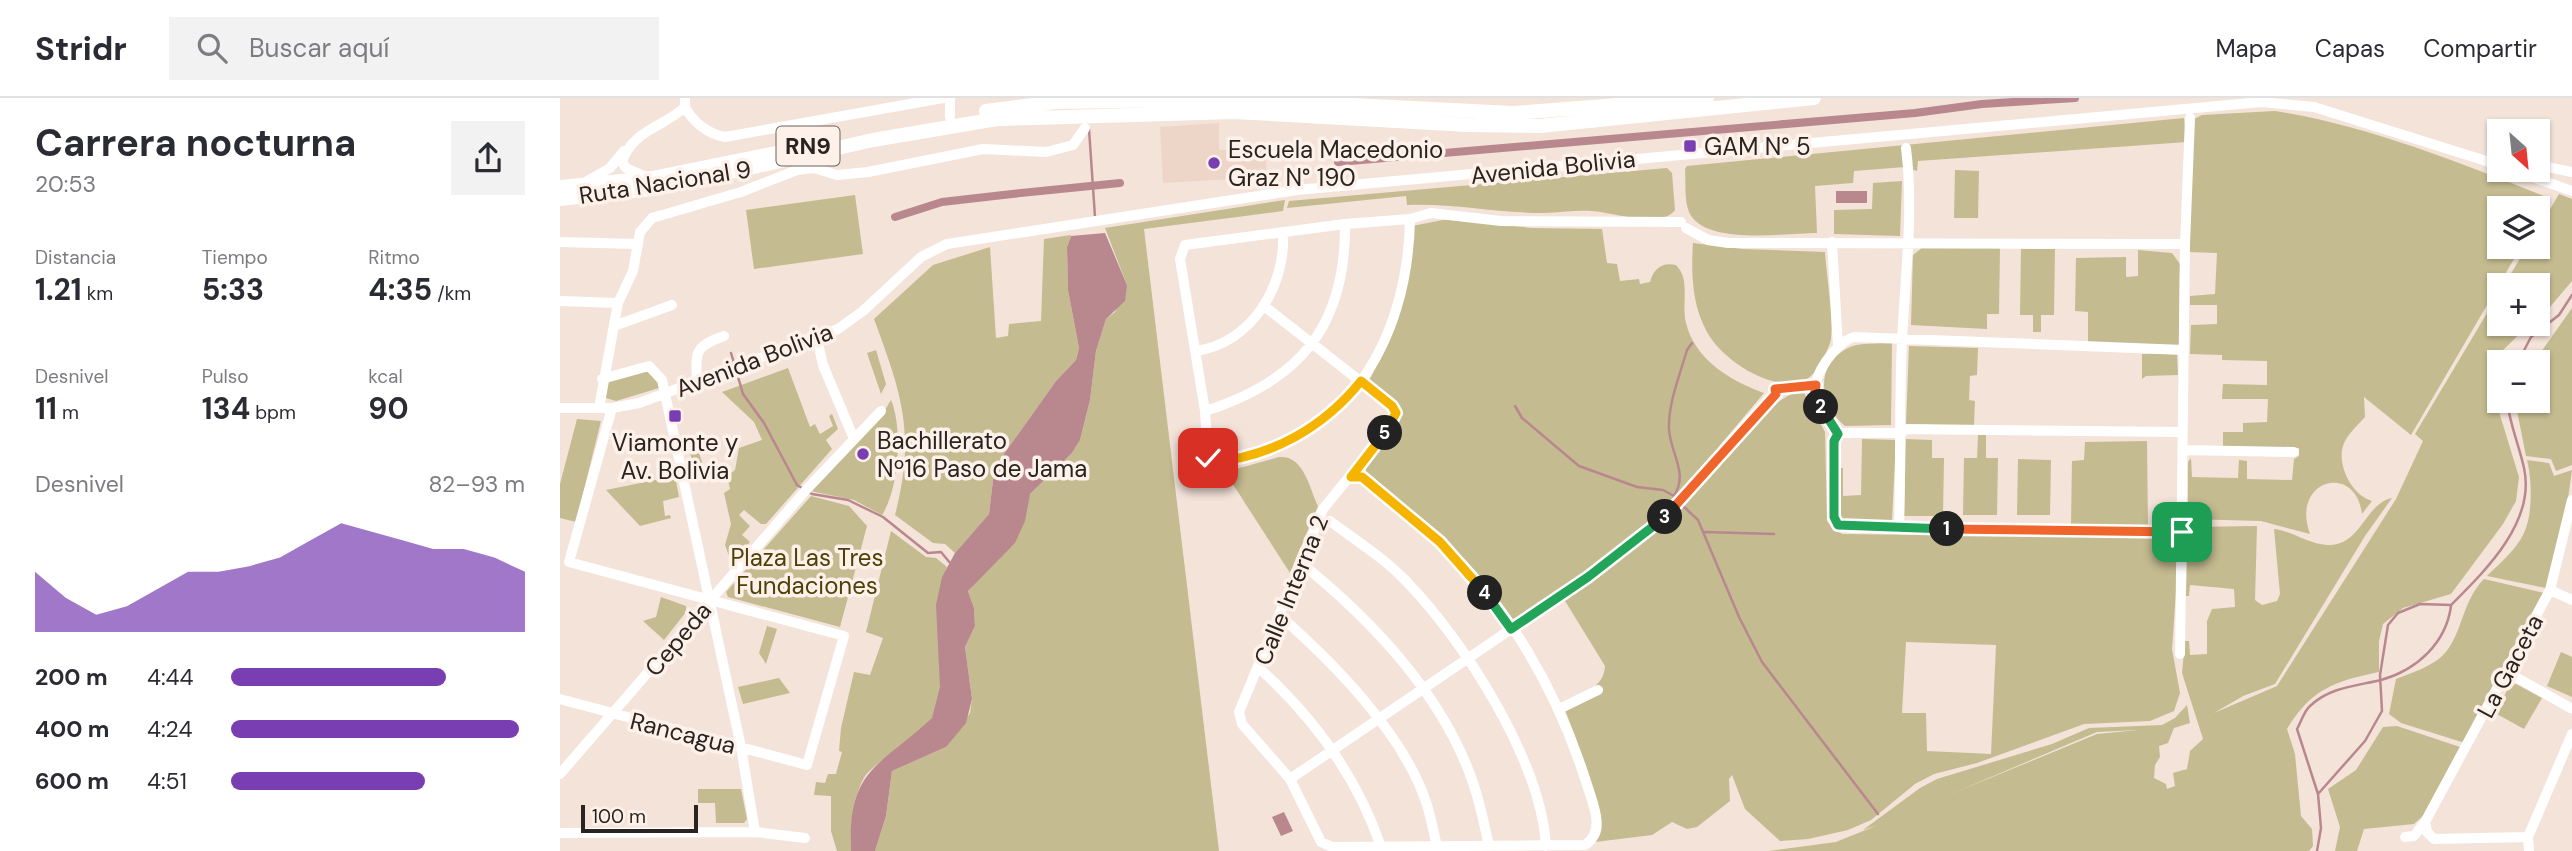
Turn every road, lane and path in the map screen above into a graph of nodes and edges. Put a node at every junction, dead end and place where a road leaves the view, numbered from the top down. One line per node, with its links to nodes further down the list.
1 (943, 98): 6 (street)
2 (950, 98): 9 (street)
3 (1707, 98): 5 (highway, Ruta Nacional 9 / RN9)
4 (1814, 98): 7 (highway, Ruta Nacional 9 / RN9)
5 (1300, 100): 7 (highway, Ruta Nacional 9 / RN9)
6 (685, 102): 13 (street)
7 (1116, 108): 8 (highway, Ruta Nacional 9 / RN9)
8 (1056, 109): 9 (highway, Ruta Nacional 9 / RN9); 24 (highway, Ruta Nacional 9 / RN9)
9 (950, 117): 19 (highway, Ruta Nacional 9 / RN9)
10 (2190, 118): 32 (street)
11 (1085, 128): 31 (street)
12 (1906, 148): 30 (street)
13 (626, 149): 19 (street); 21 (street)
14 (2487, 158): 15 (street)
15 (2482, 159): 16 (street, Avenida Bolivia); 40 (street, Avenida Bolivia)
16 (2487, 161)
17 (2550, 167): 18 (street)
18 (2572, 172): 23 (street)
19 (652, 178): 21 (highway, Ruta Nacional 9 / RN9)
20 (2547, 182): 23 (street)
21 (581, 186): 22 (highway, Ruta Nacional 9 / RN9)
22 (560, 187)
23 (2567, 189)
24 (560, 199)
25 (1410, 219): 26 (street); 29 (street); 46 (street)
26 (1345, 224): 27 (street); 41 (street)
27 (1283, 233): 36 (street); 44 (street)
28 (560, 242): 31 (street)
29 (1832, 242): 30 (street); 42 (street)
30 (1908, 242): 32 (street); 39 (street)
31 (637, 244): 34 (street)
32 (2185, 244): 43 (street)
33 (560, 301): 34 (street)
34 (618, 303): 37 (street)
35 (672, 305): 37 (street)
36 (1264, 306): 41 (street); 44 (street)
37 (614, 326): 45 (street)
38 (724, 336): 47 (street)
39 (1902, 338): 42 (street); 43 (street); 55 (street)
40 (817, 339): 47 (street, Avenida Bolivia); 58 (street)
41 (1312, 344): 46 (street); 54 (street)
42 (1838, 346): 48 (street)
43 (2184, 350): 56 (street)
44 (1195, 351): 54 (street)
45 (602, 379): 49 (street); 51 (street)
46 (1361, 381): 54 (street); 61 (street, Calle Interna 2)
47 (697, 383): 49 (street, Avenida Bolivia)
48 (1816, 385): 57 (street); 71 (street)
49 (666, 394): 52 (street, Avenida Bolivia); 69 (street)
50 (560, 408): 51 (street, Avenida Bolivia)
51 (599, 408): 52 (street, Avenida Bolivia)
52 (612, 408): 69 (street)
53 (881, 411): 58 (street, Cepeda)
54 (1205, 411)
55 (1902, 431): 56 (street); 57 (street); 64 (street)
56 (2183, 432): 59 (street)
57 (1838, 434): 64 (street)
58 (854, 439): 69 (street, Cepeda)
59 (2183, 450): 60 (street); 65 (street)
60 (2294, 452)
61 (1351, 477): 66 (street, Calle Interna 2); 71 (street)
62 (2572, 500): 67 (street, La Gaceta)
63 (1330, 521): 73 (street)
64 (1899, 528): 65 (street)
65 (2182, 532): 72 (street)
66 (1301, 563): 70 (street, Calle Interna 2); 76 (street)
67 (2550, 590): 68 (street); 75 (street, La Gaceta)
68 (2572, 600)
69 (710, 601): 81 (street, Cepeda); 84 (street); 84 (street, Rancagua)
70 (1279, 615): 74 (street, Calle Interna 2); 82 (street)
71 (1511, 629): 73 (street); 79 (street)
72 (2180, 653)
73 (1467, 659): 76 (street); 96 (street)
74 (1259, 668): 85 (street); 87 (street, Calle Interna 2)
75 (2507, 672): 80 (street); 88 (street, La Gaceta)
76 (1423, 689): 82 (street); 95 (street)
77 (1598, 690): 79 (street)
78 (560, 699): 81 (street, Rancagua)
79 (1559, 709): 96 (street)
80 (2572, 709)
81 (613, 715): 84 (street, Rancagua); 86 (street, Cepeda)
82 (1378, 719): 85 (street); 94 (street)
83 (2572, 734): 92 (street)
84 (740, 747): 89 (street)
85 (1333, 750): 87 (street); 97 (street)
86 (560, 774)
87 (1290, 779): 97 (street)
88 (2425, 822): 91 (street, La Gaceta); 92 (street)
89 (755, 832): 90 (street); 93 (street)
90 (560, 833)
91 (2405, 836)
92 (2528, 837): 98 (street)
93 (805, 838)
94 (1437, 846): 95 (street); 97 (street)
95 (1489, 846): 96 (street)
96 (1546, 846)
97 (1381, 847)
98 (2529, 851)

